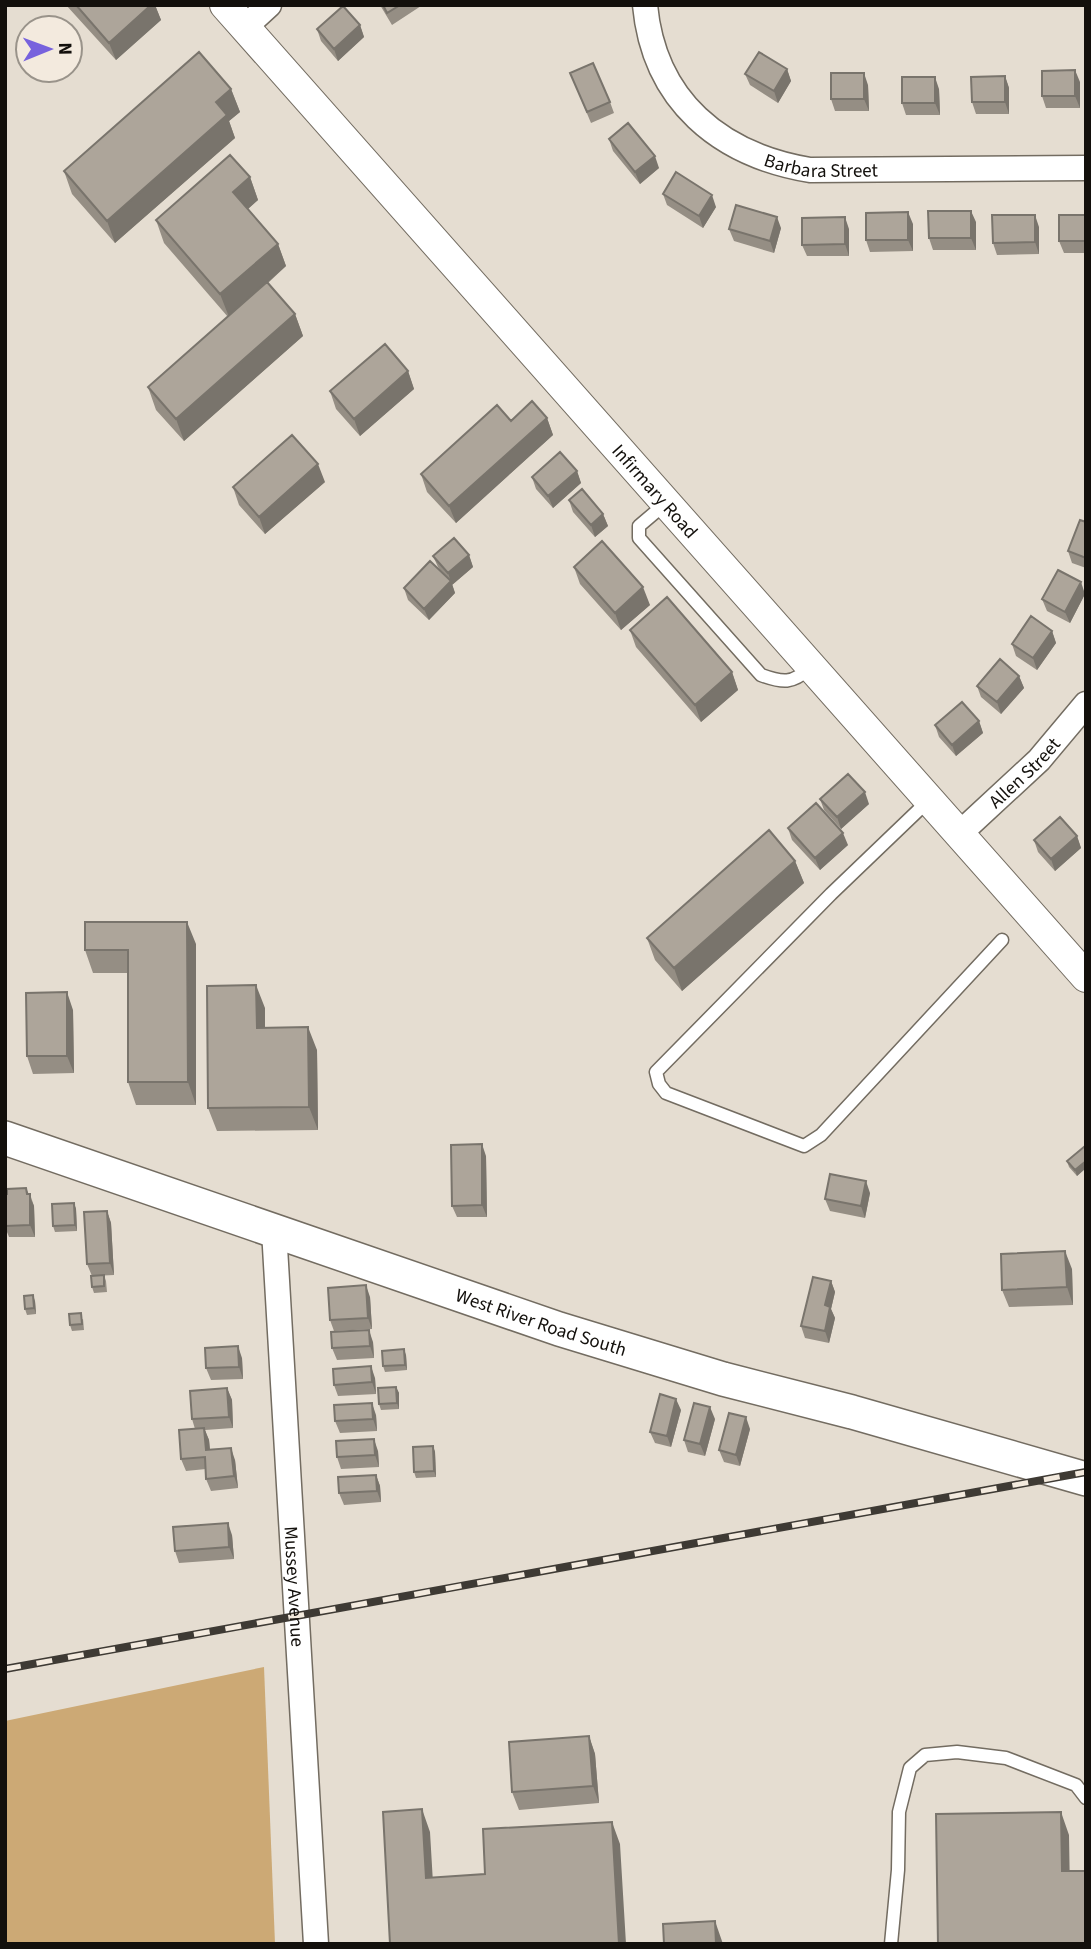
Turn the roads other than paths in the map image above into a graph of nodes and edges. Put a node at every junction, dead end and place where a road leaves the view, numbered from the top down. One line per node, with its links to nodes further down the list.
1 (269, 5): 3 (street)
2 (645, 5): 4 (street, Barbara Street)
3 (235, 16): 5 (street, Infirmary Road)
4 (1086, 167)
5 (665, 503): 6 (street, Infirmary Road); 6 (lane)
6 (810, 668): 8 (street, Infirmary Road)
7 (1086, 704): 9 (street, Allen Street)
8 (928, 801): 9 (street, Infirmary Road); 10 (lane)
9 (958, 835): 11 (street, Infirmary Road)
10 (1002, 940)
11 (1086, 977)
12 (5, 1138): 13 (main road, West River Road South)
13 (274, 1230): 14 (main road, West River Road South); 16 (street, Mussey Avenue)
14 (1086, 1479)
15 (1086, 1798): 17 (lane)
16 (316, 1944)
17 (891, 1944)

